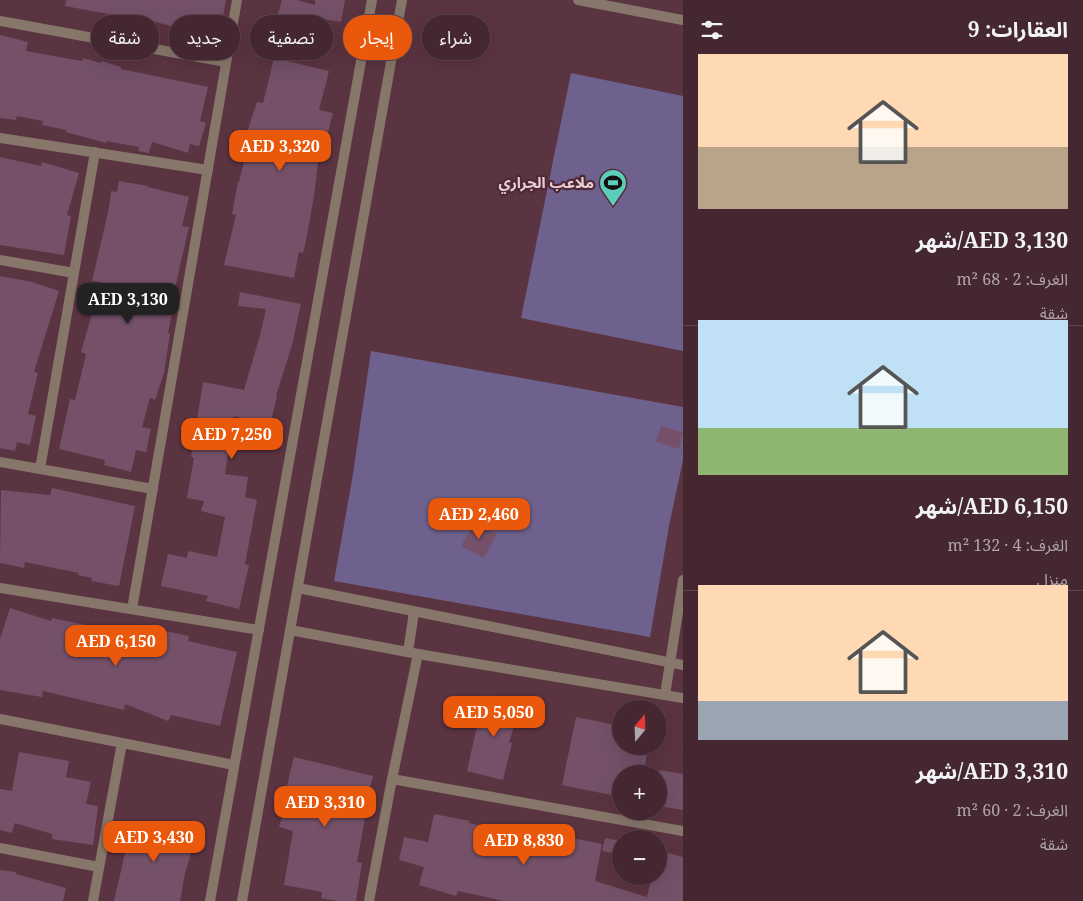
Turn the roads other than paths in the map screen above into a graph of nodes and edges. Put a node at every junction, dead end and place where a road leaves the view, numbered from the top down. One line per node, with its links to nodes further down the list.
1 (237, 0): 7 (street)
2 (372, 0): 21 (street)
3 (402, 0): 18 (street)
4 (578, 0): 5 (street)
5 (683, 20)
6 (0, 21): 7 (street)
7 (226, 62): 10 (street)
8 (0, 138): 9 (street)
9 (95, 152): 10 (street); 12 (street)
10 (208, 170): 15 (street)
11 (0, 260): 12 (street)
12 (74, 273): 14 (street)
13 (0, 462): 14 (street)
14 (40, 469): 15 (street)
15 (153, 489): 19 (street)
16 (683, 580): 24 (street)
17 (0, 588): 19 (street)
18 (298, 588): 20 (street); 22 (street)
19 (132, 609): 21 (street)
20 (414, 612): 23 (street); 24 (street)
21 (259, 630): 30 (street)
22 (290, 630): 23 (street); 37 (street)
23 (413, 653): 26 (street); 31 (street)
24 (670, 662): 25 (street); 26 (street)
25 (683, 665)
26 (666, 695): 27 (street)
27 (683, 698)
28 (0, 720): 29 (street)
29 (122, 743): 30 (street); 34 (street)
30 (234, 765): 36 (street)
31 (392, 779): 32 (street); 38 (street)
32 (683, 831)
33 (0, 848): 34 (street)
34 (99, 867): 35 (street)
35 (93, 901)
36 (210, 901)
37 (242, 901)
38 (369, 901)

